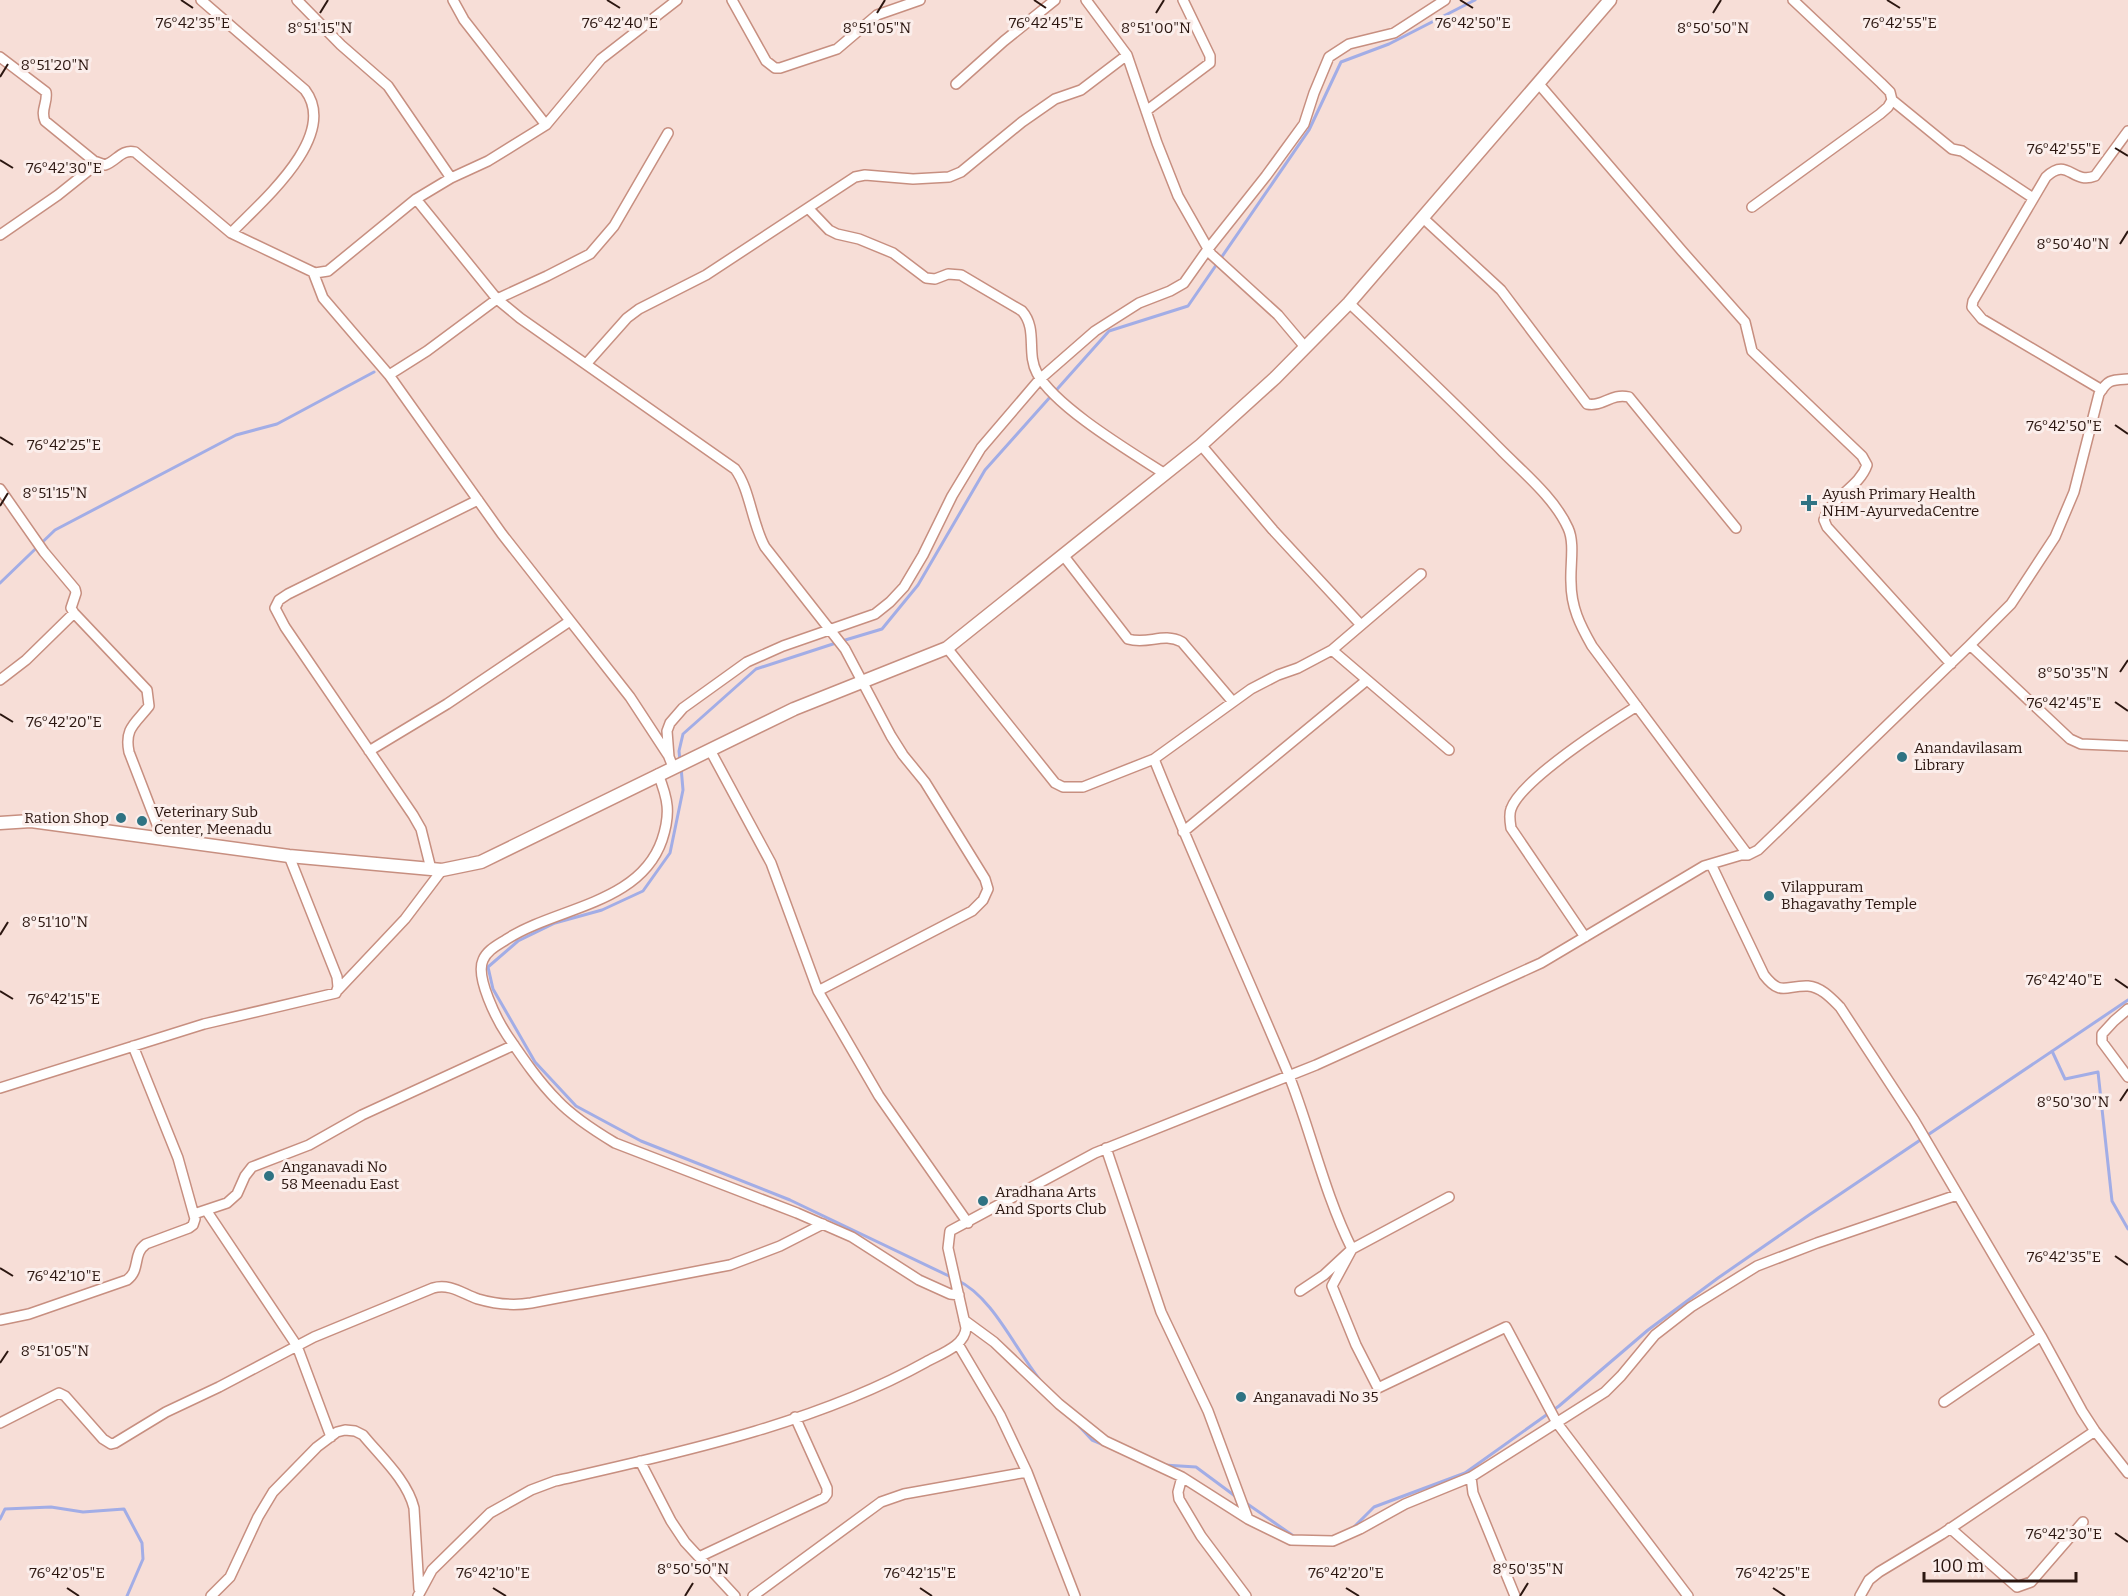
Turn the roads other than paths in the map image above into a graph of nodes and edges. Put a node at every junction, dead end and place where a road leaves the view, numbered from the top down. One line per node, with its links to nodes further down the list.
1 (201, 0): 29 (street)
2 (297, 0): 23 (street)
3 (453, 0): 19 (street)
4 (677, 0): 19 (street)
5 (732, 0): 6 (street)
6 (920, 0)
7 (1055, 0): 16 (street)
8 (1086, 0): 13 (street)
9 (1183, 0): 18 (street)
10 (1445, 0): 31 (street)
11 (1610, 0): 15 (street)
12 (1793, 0): 17 (street)
13 (1127, 55): 18 (street); 27 (street)
14 (0, 57): 22 (street)
15 (1538, 83): 28 (street); 55 (street)
16 (956, 84)
17 (1892, 100): 24 (street); 26 (street)
18 (1146, 111): 31 (street)
19 (546, 125): 23 (street)
20 (2128, 131): 24 (street)
21 (668, 133): 33 (street)
22 (98, 164): 29 (street); 30 (street)
23 (451, 178): 25 (street)
24 (2033, 198): 40 (street)
25 (416, 199): 32 (street); 33 (street)
26 (1752, 207)
27 (808, 208): 36 (street); 39 (street)
28 (1423, 218): 34 (street); 45 (street)
29 (231, 233): 32 (street)
30 (0, 235)
31 (1209, 251): 35 (street); 39 (street)
32 (313, 272): 37 (street)
33 (497, 299): 36 (street); 37 (street)
34 (1349, 303): 35 (street); 60 (street)
35 (1305, 347): 41 (street)
36 (586, 363): 51 (street)
37 (389, 375): 44 (street)
38 (2128, 379): 40 (street)
39 (1042, 381): 42 (street); 51 (street)
40 (2102, 390): 52 (street)
41 (1201, 445): 42 (street); 50 (street)
42 (1165, 474): 46 (street)
43 (0, 489): 48 (street)
44 (478, 500): 49 (street); 64 (street)
45 (1736, 528)
46 (1063, 555): 53 (street); 59 (street)
47 (1421, 574): 50 (street)
48 (74, 613): 56 (street); 70 (street)
49 (570, 621): 64 (street); 66 (street)
50 (1361, 625): 54 (street)
51 (833, 632): 58 (street); 66 (street)
52 (1970, 645): 55 (street); 61 (street)
53 (947, 648): 58 (street); 65 (street)
54 (1332, 650): 57 (street); 59 (street)
55 (1951, 664): 71 (street)
56 (0, 680)
57 (1367, 680): 63 (street); 69 (street)
58 (863, 682): 62 (street); 77 (street)
59 (1233, 702): 65 (street)
60 (1637, 706): 71 (street); 75 (street)
61 (2128, 746)
62 (711, 750): 66 (street); 77 (street)
63 (1449, 750)
64 (369, 751): 74 (street)
65 (1154, 759): 69 (street)
66 (676, 763): 67 (street)
67 (658, 774): 74 (street); 79 (street)
68 (0, 823): 70 (street)
69 (1183, 832): 81 (street)
70 (163, 840): 72 (street)
71 (1748, 855): 73 (street)
72 (290, 856): 74 (street); 76 (street)
73 (1711, 864): 75 (street); 85 (street)
74 (436, 870): 76 (street)
75 (1585, 937): 81 (street)
76 (338, 990): 80 (street)
77 (818, 990): 89 (street)
78 (2128, 1010): 82 (street)
79 (514, 1045): 87 (street); 90 (street)
80 (133, 1046): 83 (street); 88 (street)
81 (1289, 1076): 84 (street); 91 (street)
82 (2128, 1077)
83 (0, 1088)
84 (1106, 1148): 89 (street); 110 (street)
85 (1957, 1195): 96 (street); 102 (street)
86 (1449, 1197): 91 (street)
87 (206, 1210): 88 (street); 98 (street)
88 (194, 1214): 94 (street)
89 (968, 1223): 93 (street)
90 (824, 1224): 93 (street); 98 (street)
91 (1352, 1249): 92 (street); 102 (street)
92 (1300, 1291)
93 (955, 1292): 95 (street)
94 (0, 1320)
95 (964, 1320): 97 (street); 108 (street)
96 (2041, 1336): 99 (street); 103 (street)
97 (958, 1344): 100 (street); 106 (street)
98 (297, 1346): 101 (street); 104 (street)
99 (1944, 1402)
100 (795, 1417): 105 (street); 113 (street)
101 (0, 1423)
102 (1557, 1423): 109 (street); 121 (street)
103 (2095, 1431): 107 (street); 112 (street)
104 (331, 1437): 114 (street); 115 (street)
105 (640, 1461): 113 (street); 114 (street)
106 (1027, 1472): 117 (street); 118 (street)
107 (2128, 1473)
108 (1182, 1477): 110 (street); 119 (street)
109 (1471, 1477): 110 (street); 120 (street)
110 (1248, 1519)
111 (2083, 1522): 112 (street)
112 (1950, 1528): 122 (street)
113 (699, 1557): 116 (street)
114 (418, 1594)
115 (211, 1596)
116 (735, 1596)
117 (753, 1596)
118 (1075, 1596)
119 (1246, 1596)
120 (1515, 1596)
121 (1688, 1596)
122 (1860, 1596)

